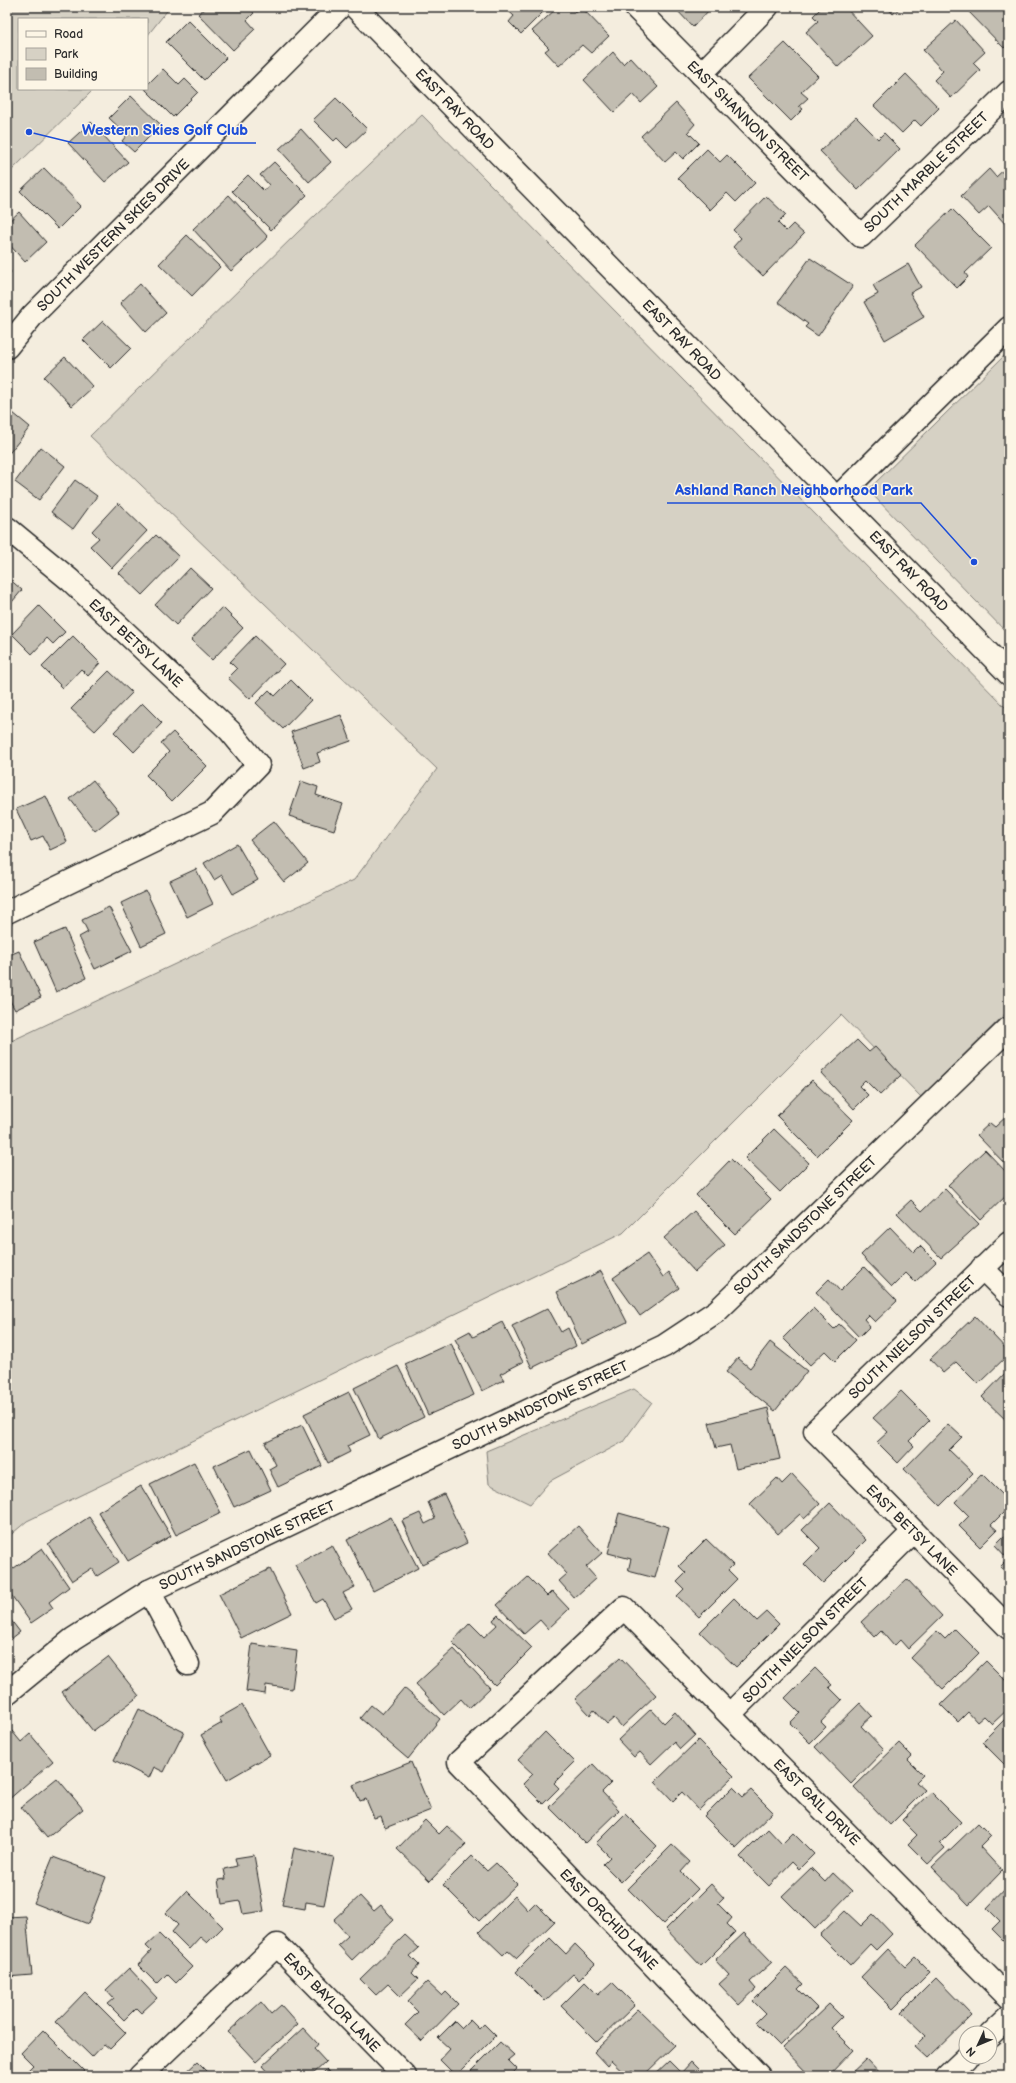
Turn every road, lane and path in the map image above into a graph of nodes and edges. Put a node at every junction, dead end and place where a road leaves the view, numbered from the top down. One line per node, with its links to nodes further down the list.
1 (340, 7): 9 (street, SOUTH WESTERN SKIES DRIVE)
2 (355, 7): 10 (street, EAST RAY ROAD)
3 (635, 7): 5 (street, EAST SHANNON STREET)
4 (767, 7): 5 (street)
5 (701, 74): 7 (street, EAST SHANNON STREET)
6 (1009, 92): 7 (street, SOUTH MARBLE STREET)
7 (861, 236)
8 (1009, 328): 10 (street)
9 (7, 347)
10 (836, 498): 12 (street, EAST RAY ROAD)
11 (7, 528): 13 (street, EAST BETSY LANE)
12 (1009, 674)
13 (7, 912)
14 (1009, 1028): 20 (street, SOUTH SANDSTONE STREET)
15 (1009, 1243): 16 (street, SOUTH NIELSON STREET)
16 (982, 1268): 17 (street); 18 (street, SOUTH NIELSON STREET)
17 (1009, 1295)
18 (815, 1431): 19 (street, EAST BETSY LANE)
19 (914, 1532): 21 (street, EAST BETSY LANE); 24 (street, SOUTH NIELSON STREET)
20 (149, 1591): 22 (street); 23 (street, SOUTH SANDSTONE STREET)
21 (1009, 1628)
22 (188, 1664)
23 (7, 1692)
24 (730, 1714): 25 (street, EAST GAIL DRIVE); 26 (street, EAST GAIL DRIVE)
25 (459, 1762): 32 (street, EAST ORCHID LANE)
26 (1009, 1998)
27 (1009, 2017): 28 (street)
28 (998, 2027)
29 (959, 2065): 33 (street)
30 (140, 2076): 31 (street, EAST BAYLOR LANE)
31 (405, 2076)
32 (759, 2076)
33 (947, 2076)

